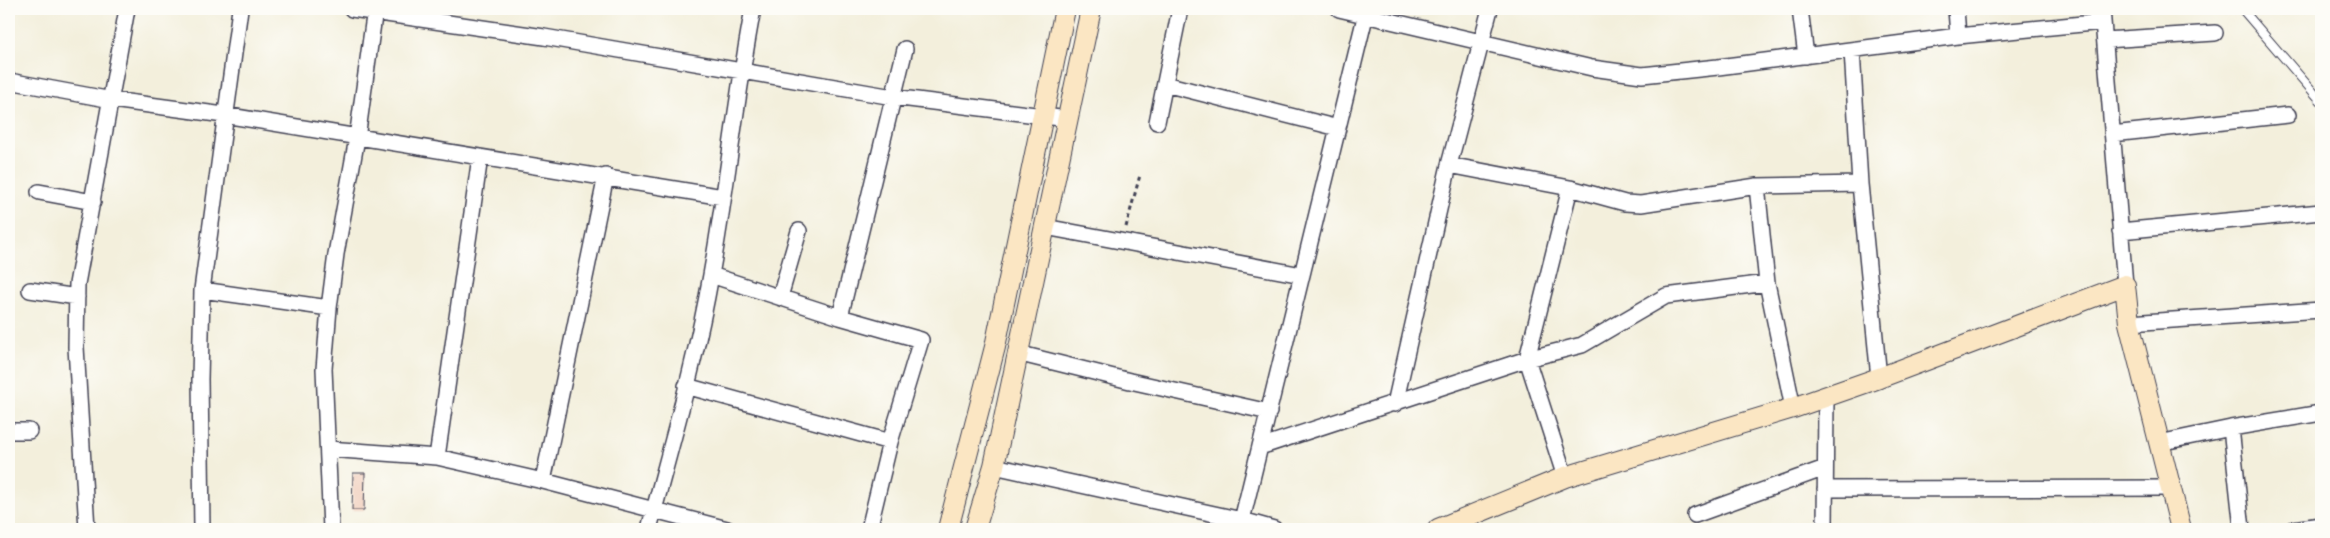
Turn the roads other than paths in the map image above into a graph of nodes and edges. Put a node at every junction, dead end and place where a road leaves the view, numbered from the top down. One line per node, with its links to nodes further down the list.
1 (127, 9): 27 (street)
2 (240, 9): 29 (street)
3 (352, 9): 13 (street)
4 (753, 9): 23 (street)
5 (1065, 9): 31 (street)
6 (1091, 9): 32 (street)
7 (1180, 9): 25 (street)
8 (1339, 9): 14 (street)
9 (1490, 9): 19 (street)
10 (1800, 9): 22 (street)
11 (1956, 9): 17 (street)
12 (2242, 9): 28 (lane)
13 (374, 10): 23 (street); 36 (street)
14 (1366, 12): 19 (street); 34 (street)
15 (2103, 15): 17 (street); 18 (street)
16 (2215, 33): 18 (street)
17 (1958, 36): 21 (street)
18 (2105, 40): 35 (street)
19 (1482, 43): 22 (street); 38 (street)
20 (905, 49): 26 (street)
21 (1852, 50): 22 (street); 40 (street)
22 (1806, 56)
23 (741, 70): 26 (street); 44 (street)
24 (9, 81): 27 (street)
25 (1165, 84): 33 (street); 34 (street)
26 (893, 97): 31 (street); 60 (street)
27 (112, 100): 29 (street); 45 (street)
28 (2321, 101)
29 (224, 115): 36 (street); 55 (street)
30 (2288, 115): 35 (street)
31 (1043, 116): 32 (street); 95 (street)
32 (1068, 119): 47 (street)
33 (1157, 122)
34 (1338, 128): 50 (street)
35 (2112, 134): 49 (street)
36 (357, 138): 37 (street); 58 (street)
37 (480, 157): 39 (street); 78 (street)
38 (1449, 164): 42 (street); 67 (street)
39 (606, 176): 44 (street); 82 (street)
40 (1860, 184): 41 (street); 64 (street)
41 (1757, 186): 42 (street); 52 (street)
42 (1570, 188): 63 (street)
43 (39, 192): 45 (street)
44 (722, 197): 51 (street)
45 (93, 202): 56 (street)
46 (2321, 212): 49 (street)
47 (1045, 227): 50 (street); 62 (street)
48 (799, 231): 57 (street)
49 (2120, 231): 53 (street)
50 (1302, 274): 69 (street)
51 (711, 275): 57 (street); 65 (street)
52 (1767, 284): 63 (street); 68 (street)
53 (2125, 284): 61 (street); 64 (street)
54 (30, 290): 56 (street)
55 (202, 290): 58 (street); 90 (street)
56 (77, 297): 89 (street)
57 (780, 297): 60 (street)
58 (329, 308): 77 (street)
59 (2321, 310): 61 (street)
60 (840, 316): 74 (street)
61 (2129, 323): 75 (street)
62 (1017, 353): 69 (street); 79 (street)
63 (1527, 359): 67 (street); 81 (street)
64 (1879, 378): 66 (street)
65 (686, 386): 74 (street); 85 (street)
66 (1826, 396): 68 (street); 80 (street)
67 (1395, 404): 76 (street)
68 (1793, 408): 81 (street)
69 (1269, 412): 76 (street)
70 (2321, 412): 71 (street)
71 (2231, 428): 75 (street); 101 (street)
72 (9, 431): 73 (street)
73 (29, 431)
74 (890, 442): 94 (street)
75 (2159, 443): 83 (street)
76 (1260, 447): 87 (street)
77 (328, 449): 78 (street); 91 (street)
78 (437, 457): 82 (street)
79 (994, 466): 87 (street); 96 (street)
80 (1825, 468): 84 (street); 86 (street)
81 (1565, 477): 98 (street)
82 (543, 480): 85 (street)
83 (2171, 488): 84 (street); 100 (street)
84 (1825, 489): 99 (street)
85 (654, 509): 92 (street); 93 (street)
86 (1695, 514)
87 (1242, 520): 97 (street)
88 (2321, 525): 102 (street)
89 (87, 529)
90 (202, 529)
91 (331, 529)
92 (649, 529)
93 (727, 529)
94 (869, 529)
95 (948, 529)
96 (975, 529)
97 (1274, 529)
98 (1438, 529)
99 (1824, 529)
100 (2181, 529)
101 (2242, 529)
102 (2293, 529)

